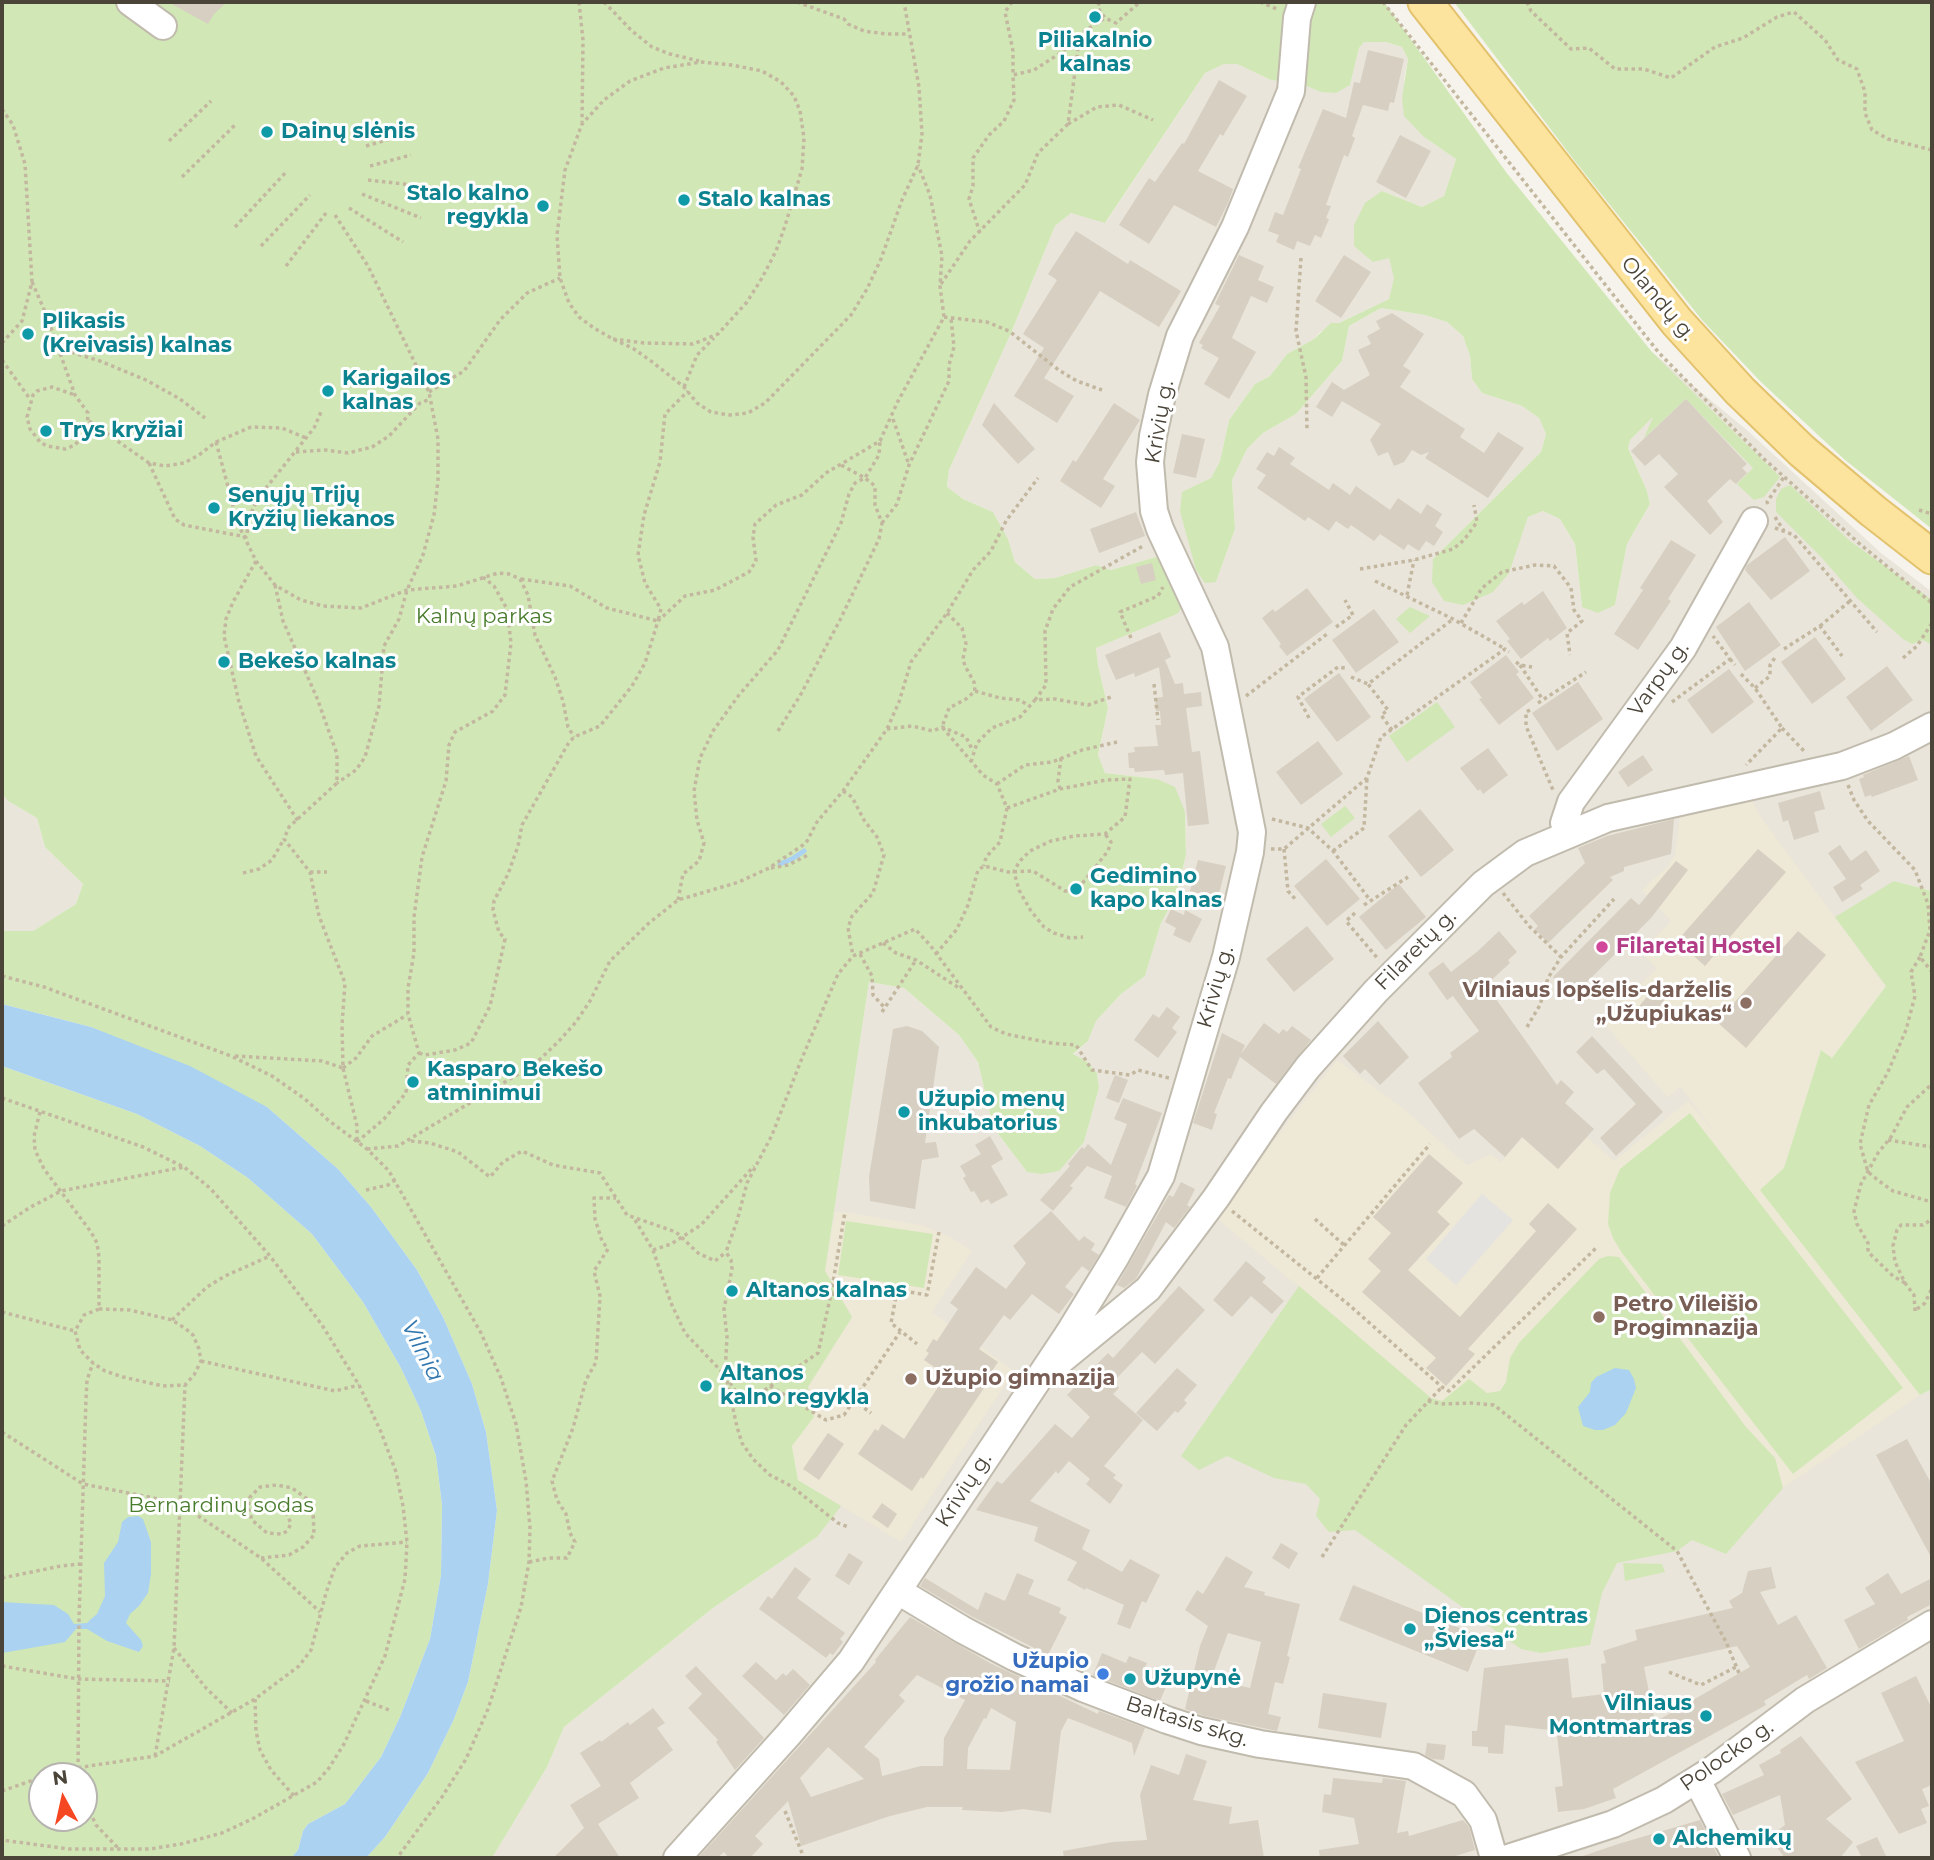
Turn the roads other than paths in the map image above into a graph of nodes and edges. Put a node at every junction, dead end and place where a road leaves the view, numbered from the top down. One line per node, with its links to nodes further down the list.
1 (131, 2): 4 (street)
2 (1302, 2): 9 (street, Krivių g.)
3 (1425, 2): 6 (main road, Olandų g.)
4 (163, 26)
5 (1760, 512): 8 (street, Varpų g.)
6 (1932, 557)
7 (1932, 726): 8 (street, Filaretų g.)
8 (1567, 823): 10 (street, Filaretų g.)
9 (1094, 1292): 10 (street); 11 (street, Krivių g.)
10 (1121, 1311): 11 (street, Filaretų g.)
11 (1038, 1379): 12 (street, Krivių g.)
12 (898, 1591): 15 (street, Krivių g.); 16 (street, Baltasis skg.)
13 (1932, 1624): 14 (street, Polocko g.)
14 (1697, 1780): 17 (street, Polocko g.); 18 (street)
15 (677, 1858)
16 (1494, 1858)
17 (1508, 1858)
18 (1737, 1858)

